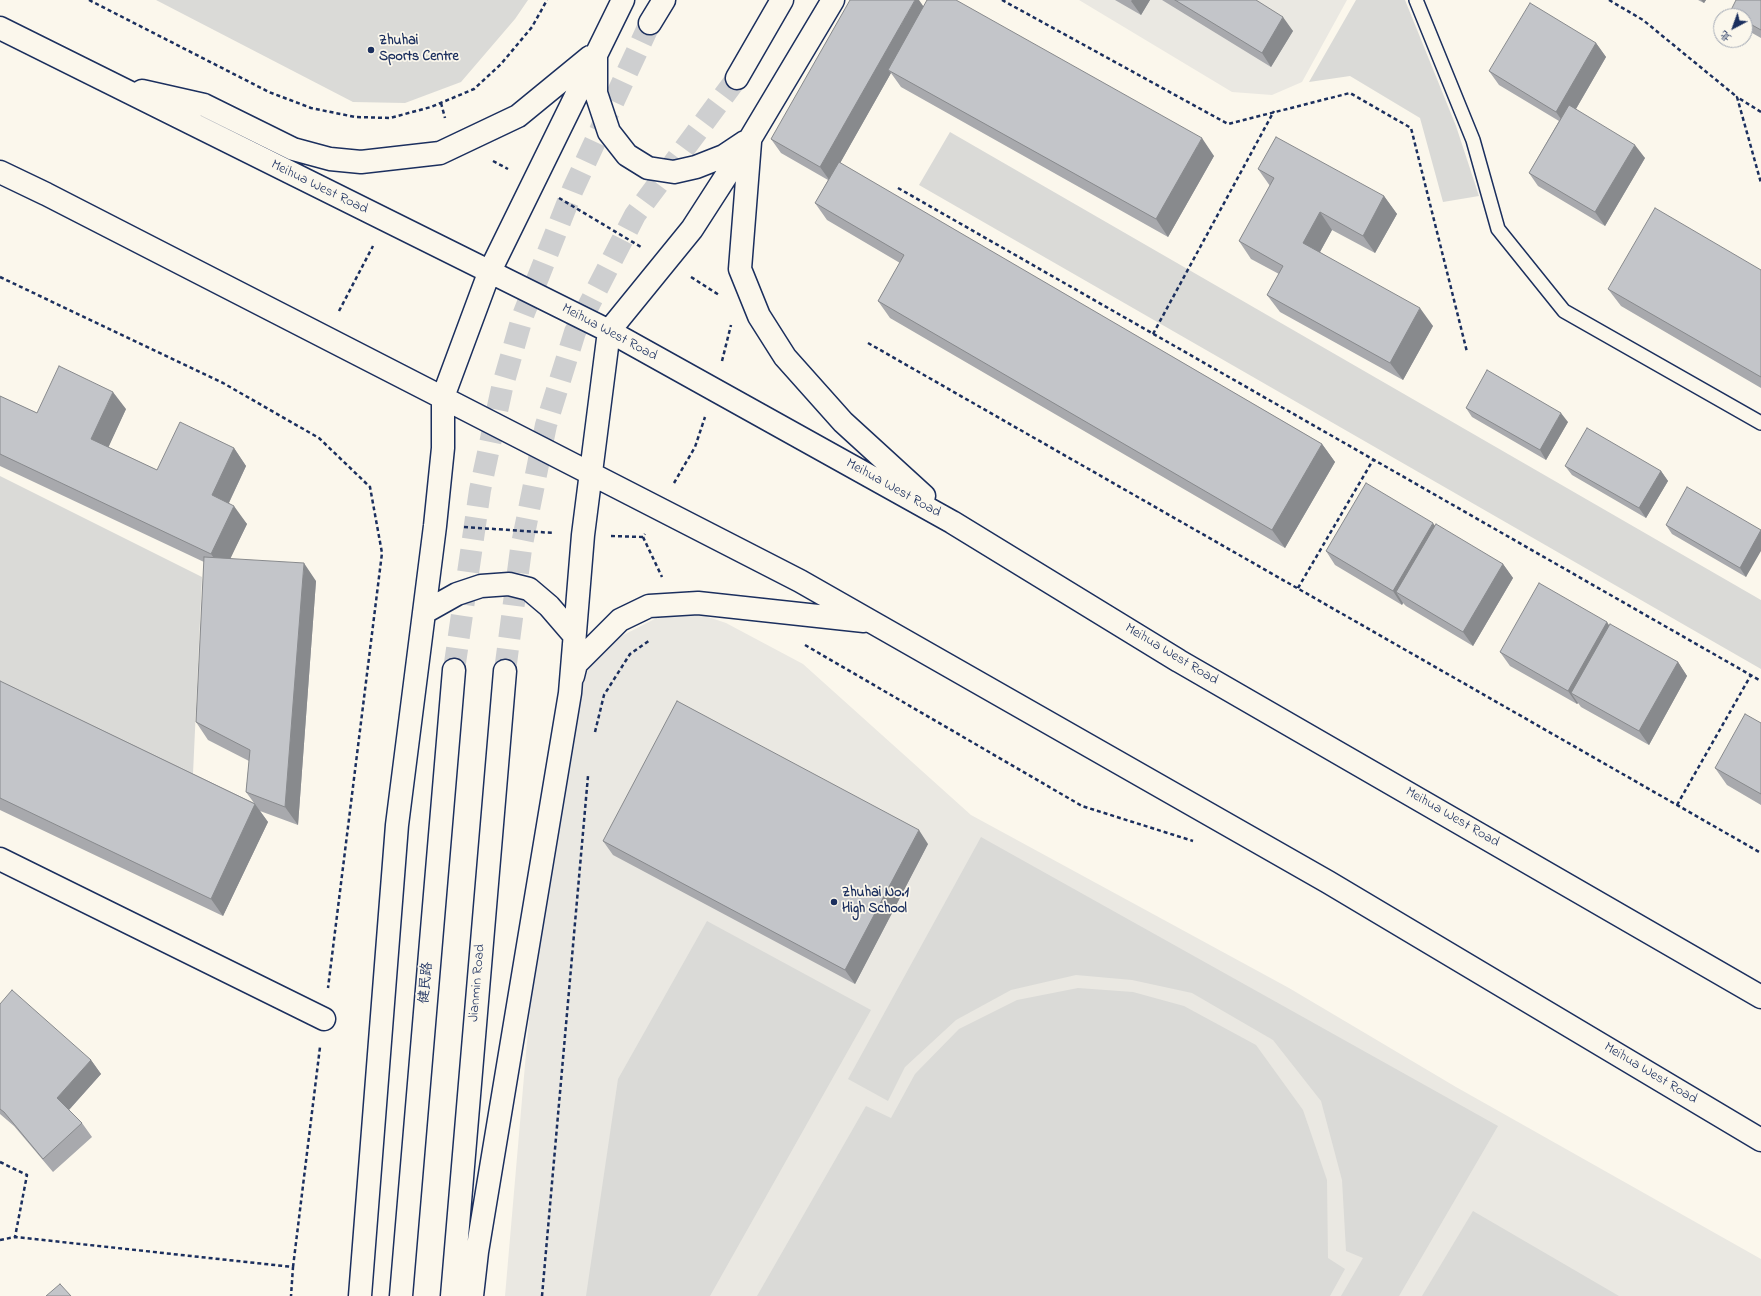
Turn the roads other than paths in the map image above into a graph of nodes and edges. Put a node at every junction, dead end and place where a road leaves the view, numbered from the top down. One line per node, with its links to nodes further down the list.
1 (623, 0): 8 (main road)
2 (664, 0): 6 (main road)
3 (782, 0): 9 (main road)
4 (834, 0): 11 (main road)
5 (1416, 0): 16 (lane)
6 (650, 23)
7 (0, 28): 10 (main road, Meihua West Road)
8 (596, 53): 10 (main road); 11 (main road); 13 (main road)
9 (737, 78)
10 (106, 82): 13 (main road, Meihua West Road)
11 (750, 139): 14 (main road); 18 (main road)
12 (0, 172): 15 (main road, Meihua West Road)
13 (489, 273): 14 (main road, Meihua West Road); 15 (main road)
14 (609, 331): 17 (main road); 18 (main road, Meihua West Road)
15 (443, 397): 17 (main road, Meihua West Road); 19 (main road)
16 (1761, 423)
17 (590, 473): 20 (main road, Meihua West Road); 21 (main road)
18 (952, 522): 26 (main road, Meihua West Road)
19 (425, 612): 21 (main road); 29 (main road)
20 (873, 622): 24 (main road); 28 (main road, Meihua West Road)
21 (574, 635): 24 (main road)
22 (454, 670): 30 (main road, 健民路)
23 (505, 671): 31 (main road, Jianmin Road)
24 (570, 693): 32 (main road)
25 (0, 859): 27 (main road)
26 (1761, 997)
27 (324, 1019)
28 (1761, 1140)
29 (360, 1296)
30 (401, 1296)
31 (452, 1296)
32 (472, 1296)

